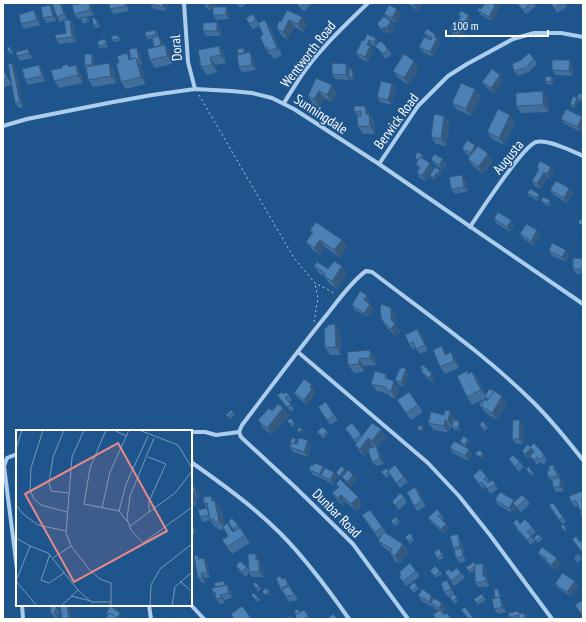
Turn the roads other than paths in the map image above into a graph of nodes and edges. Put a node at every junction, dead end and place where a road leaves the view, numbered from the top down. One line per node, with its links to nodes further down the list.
1 (184, 3): 4 (street, Doral)
2 (368, 3): 5 (street, Wentworth Road)
3 (583, 37): 8 (street, Berwick Road)
4 (195, 89): 5 (street, Sunningdale); 6 (street, Sunningdale)
5 (284, 103): 8 (street, Sunningdale)
6 (3, 126)
7 (583, 156): 9 (street, Augusta)
8 (379, 164): 9 (street, Sunningdale)
9 (470, 227): 10 (street, Sunningdale)
10 (583, 304)
11 (298, 352): 13 (street); 15 (street); 26 (street)
12 (192, 432): 13 (street)
13 (239, 432): 25 (street, Dunbar Road)
14 (16, 454): 17 (street)
15 (583, 460)
16 (192, 463): 24 (street)
17 (16, 561)
18 (22, 606): 21 (street)
19 (149, 606): 22 (street)
20 (192, 606): 23 (street)
21 (23, 619)
22 (151, 619)
23 (204, 619)
24 (349, 619)
25 (408, 619)
26 (552, 619)

